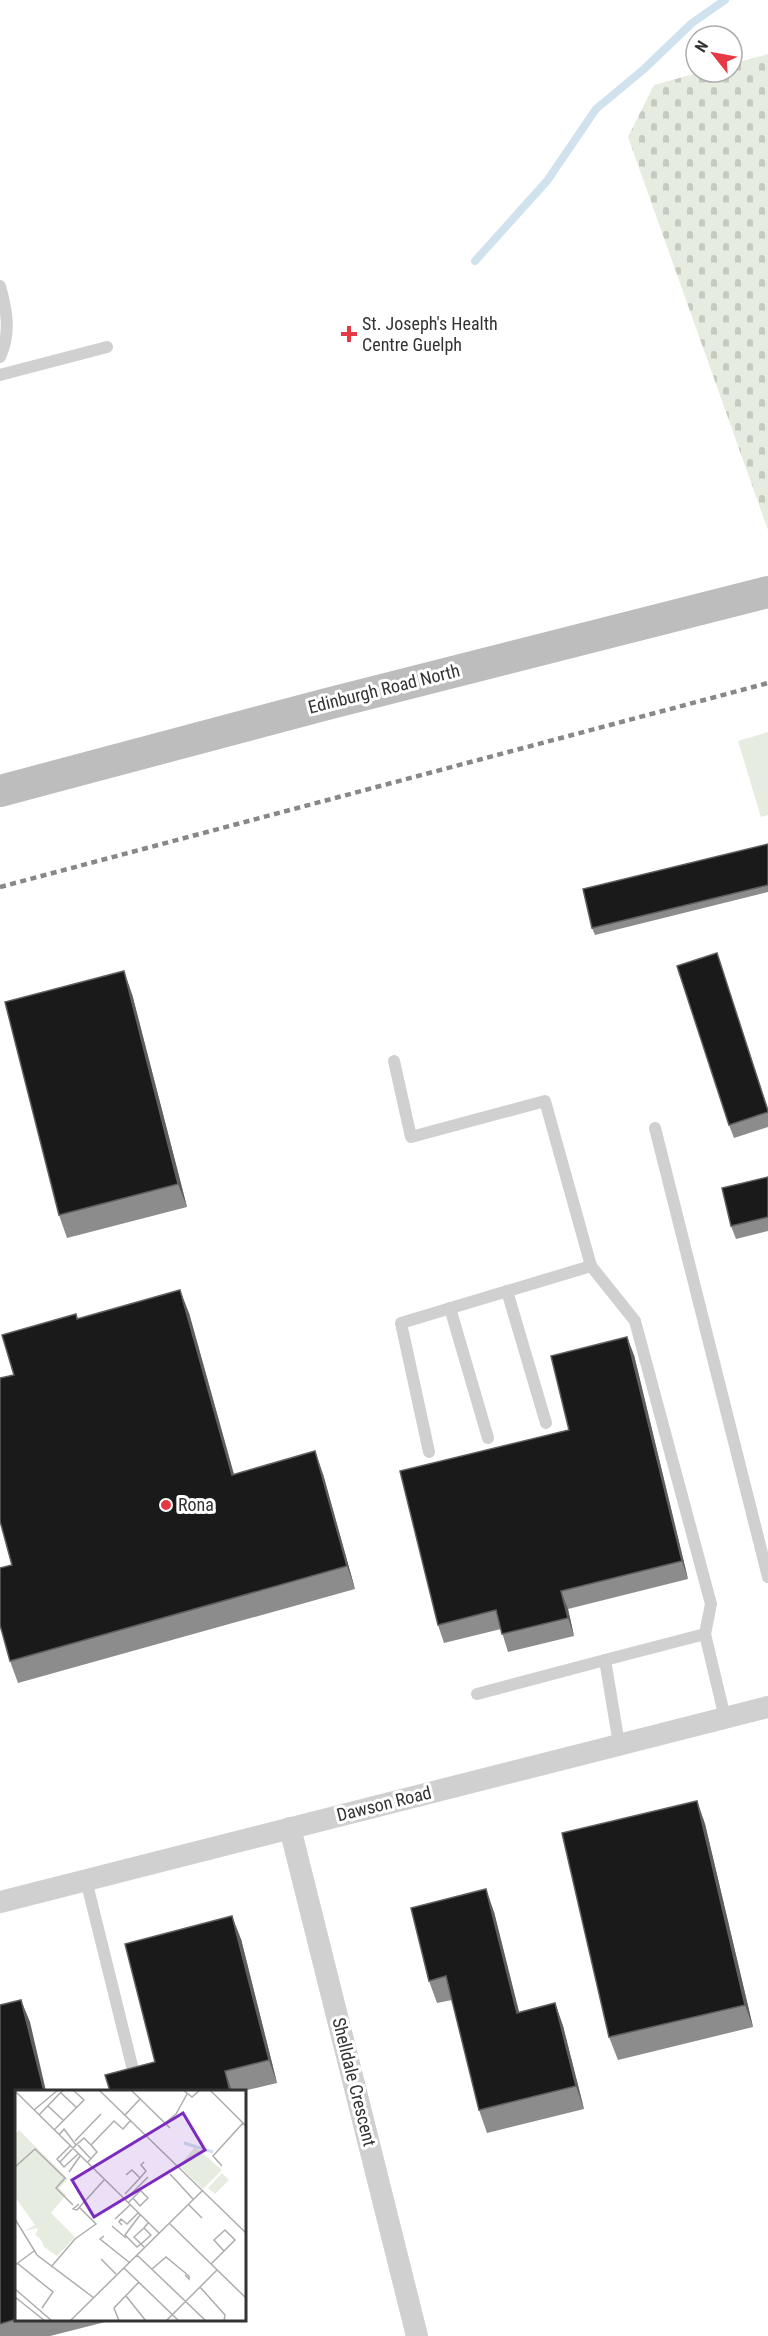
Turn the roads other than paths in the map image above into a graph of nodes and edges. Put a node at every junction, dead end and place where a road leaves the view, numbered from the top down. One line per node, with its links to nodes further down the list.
1 (0, 286): 3 (lane)
2 (107, 346): 4 (lane)
3 (0, 357)
4 (0, 375)
5 (768, 592): 6 (main road, Edinburgh Road North)
6 (0, 790)
7 (394, 1061): 9 (lane)
8 (655, 1128): 15 (lane)
9 (591, 1266): 10 (lane); 16 (lane)
10 (507, 1291): 11 (lane); 12 (lane)
11 (450, 1308): 13 (lane); 14 (lane)
12 (546, 1423)
13 (488, 1438)
14 (429, 1452)
15 (768, 1577)
16 (705, 1634): 17 (lane); 20 (lane)
17 (605, 1660): 18 (lane); 21 (lane)
18 (477, 1694)
19 (768, 1707): 20 (street, Dawson Road)
20 (725, 1718): 21 (street, Dawson Road)
21 (619, 1744): 22 (street, Dawson Road)
22 (290, 1828): 23 (street, Dawson Road); 26 (street, Shelldale Crescent)
23 (86, 1880): 24 (street, Dawson Road); 25 (lane)
24 (0, 1902)
25 (138, 2089)
26 (417, 2336)

